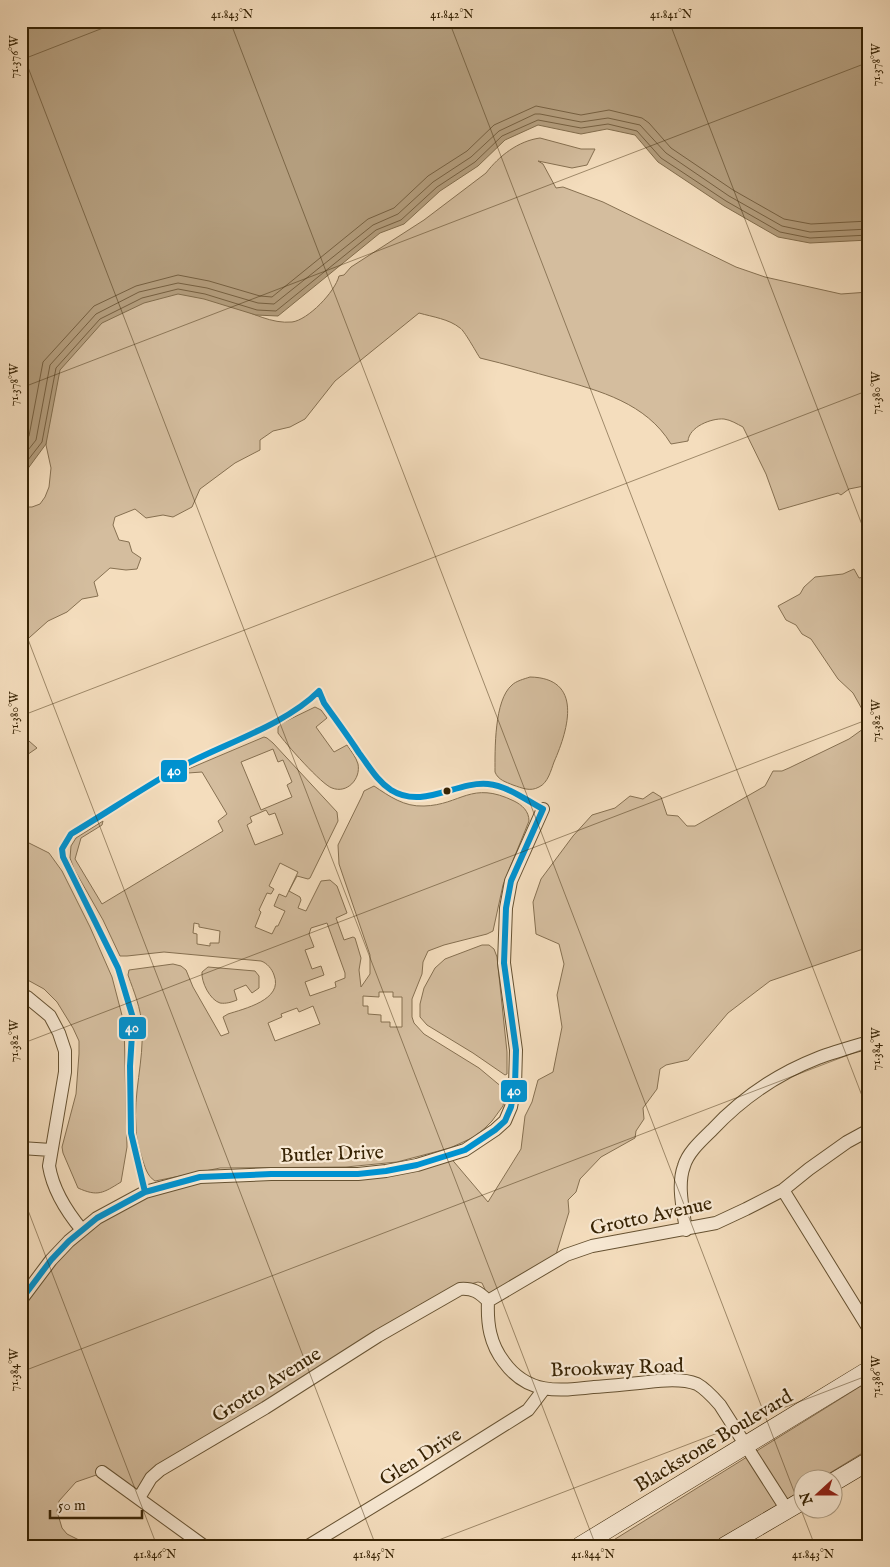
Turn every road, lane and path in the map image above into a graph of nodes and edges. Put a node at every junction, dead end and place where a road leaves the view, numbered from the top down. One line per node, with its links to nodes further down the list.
1 (543, 809): 8 (street, Butler Drive)
2 (21, 994): 6 (street)
3 (869, 1042): 9 (street)
4 (869, 1130): 7 (street, Grotto Avenue)
5 (21, 1148): 6 (street)
6 (51, 1150): 8 (street)
7 (783, 1190): 9 (street, Grotto Avenue); 12 (street)
8 (82, 1230): 10 (street, Butler Drive)
9 (686, 1230): 11 (street, Grotto Avenue)
10 (21, 1300)
11 (488, 1301): 14 (street, Brookway Road); 19 (street, Grotto Avenue)
12 (869, 1329)
13 (869, 1370): 15 (main road, Blackstone Boulevard)
14 (544, 1389): 15 (street, Brookway Road); 23 (street, Glen Drive)
15 (746, 1445): 21 (street, Brookway Road); 24 (main road, Blackstone Boulevard)
16 (869, 1461): 18 (main road)
17 (102, 1472): 19 (street)
18 (842, 1477)
19 (139, 1498): 22 (street)
20 (792, 1507): 21 (main road)
21 (787, 1510): 25 (main road)
22 (204, 1546)
23 (308, 1546)
24 (580, 1546)
25 (725, 1546)

